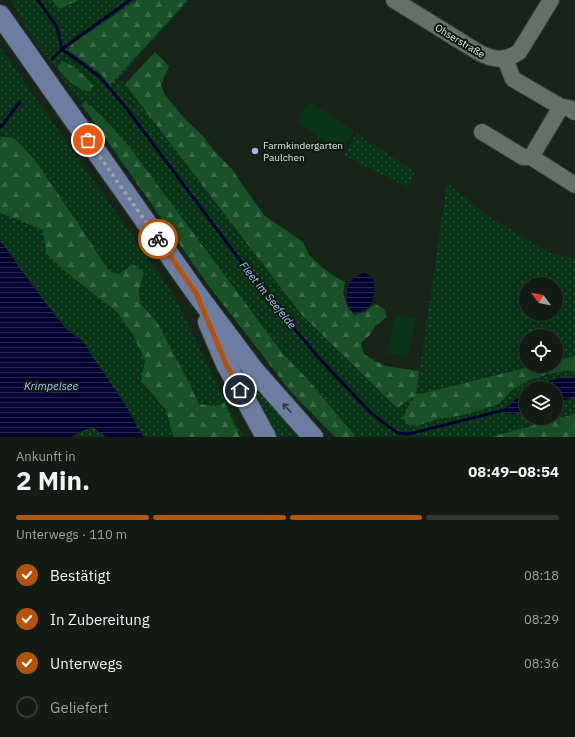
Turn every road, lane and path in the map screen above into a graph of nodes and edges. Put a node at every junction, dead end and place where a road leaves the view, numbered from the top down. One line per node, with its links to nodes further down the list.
1 (394, 0): 4 (street, Ohserstraße)
2 (551, 0): 4 (street)
3 (0, 15): 9 (main road)
4 (505, 59): 5 (street)
5 (568, 110): 7 (street)
6 (482, 132): 7 (street)
7 (531, 157): 8 (street)
8 (575, 185)
9 (196, 293): 10 (main road); 11 (main road, one-way to 9)
10 (266, 437)
11 (313, 437)

